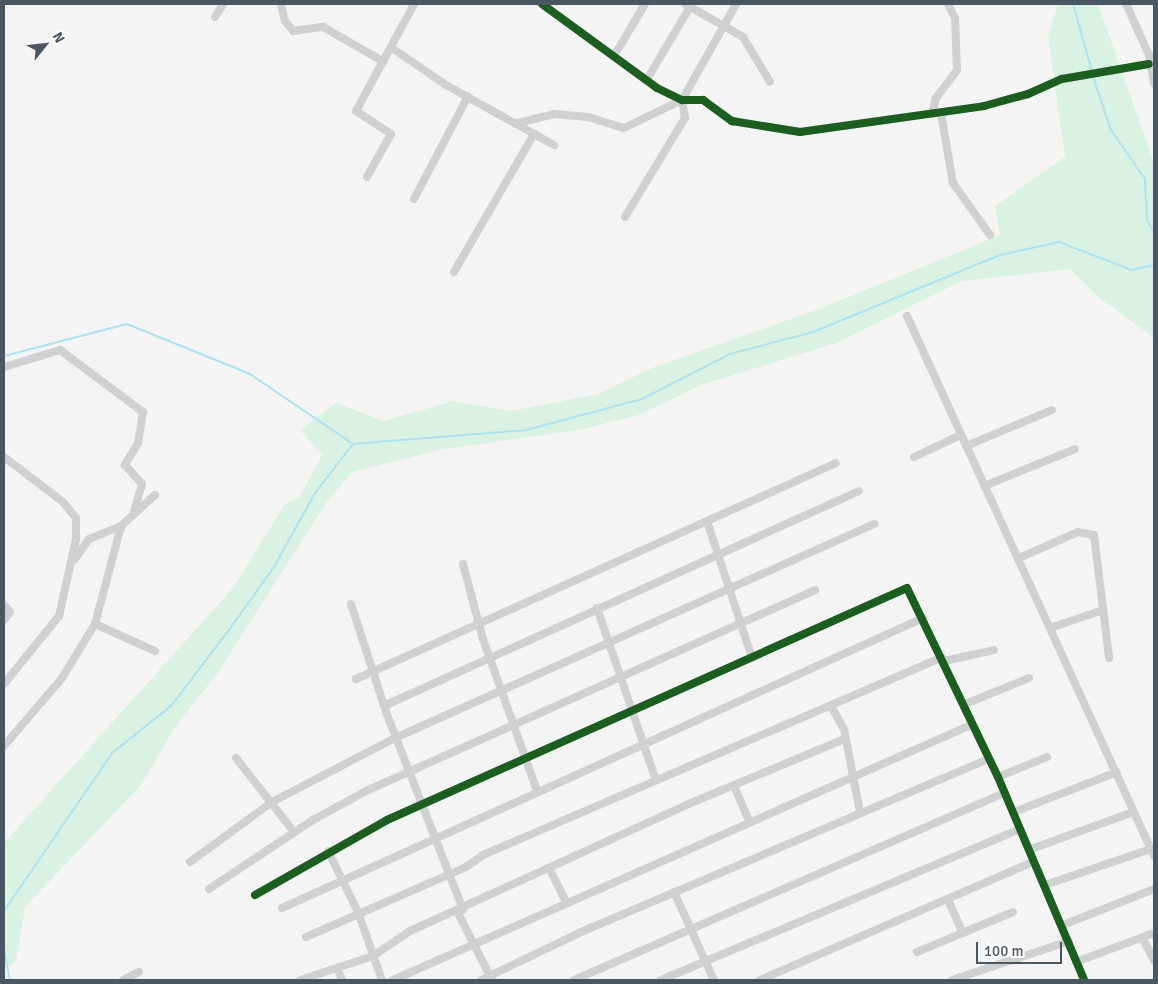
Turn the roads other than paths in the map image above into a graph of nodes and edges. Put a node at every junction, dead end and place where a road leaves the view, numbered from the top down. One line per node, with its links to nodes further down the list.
1 (223, 4): 10 (street)
2 (281, 4): 14 (street)
3 (414, 4): 12 (street)
4 (542, 4): 13 (street)
5 (645, 4): 13 (street)
6 (736, 4): 11 (street)
7 (948, 4): 22 (street)
8 (1126, 4): 15 (street)
9 (687, 6): 11 (street); 16 (street)
10 (214, 17)
11 (722, 27): 17 (street); 20 (street)
12 (392, 48): 14 (street); 19 (street)
13 (614, 56): 16 (street)
14 (384, 62): 26 (street)
15 (1149, 64): 18 (street); 21 (street)
16 (646, 81): 20 (street)
17 (770, 82)
18 (1154, 84)
19 (468, 96): 23 (street); 27 (street)
20 (682, 100): 22 (street); 23 (street); 28 (street)
21 (942, 113): 22 (street); 29 (street)
22 (932, 114)
23 (518, 123): 24 (street)
24 (534, 134): 25 (street); 30 (street)
25 (554, 145)
26 (367, 176)
27 (414, 199)
28 (625, 217)
29 (990, 234)
30 (454, 272)
31 (907, 316): 34 (street)
32 (4, 367): 43 (street)
33 (1052, 410): 35 (street)
34 (961, 435): 35 (street); 37 (street)
35 (966, 446): 40 (street)
36 (1075, 449): 40 (street)
37 (914, 457)
38 (4, 458): 50 (street)
39 (836, 463): 44 (street)
40 (984, 486): 48 (street)
41 (859, 491): 47 (street)
42 (156, 496): 43 (street)
43 (133, 515): 46 (street)
44 (707, 521): 47 (street); 59 (street)
45 (874, 524): 51 (street)
46 (120, 526): 50 (street); 60 (street)
47 (718, 557): 51 (street); 55 (street)
48 (1019, 558): 56 (street); 62 (street)
49 (463, 564): 59 (street)
50 (66, 589): 74 (street)
51 (728, 589): 61 (street); 63 (street)
52 (815, 590): 61 (street)
53 (351, 604): 70 (street)
54 (4, 605): 58 (street)
55 (596, 608): 63 (street); 66 (street)
56 (1103, 610): 62 (street); 68 (street)
57 (923, 618): 67 (street); 69 (street); 84 (street)
58 (4, 620)
59 (478, 622): 66 (street); 70 (street)
60 (95, 624): 65 (street); 85 (street)
61 (740, 624): 67 (street); 71 (street)
62 (1050, 628): 91 (street)
63 (607, 643): 71 (street); 75 (street)
64 (994, 650): 69 (street)
65 (155, 651)
66 (490, 657): 75 (street); 77 (street)
67 (752, 658): 79 (street)
68 (1109, 658)
69 (942, 659): 76 (street); 78 (street)
70 (376, 670): 73 (street); 77 (street)
71 (620, 677): 79 (street); 80 (street)
72 (1029, 678): 76 (street)
73 (356, 679)
74 (4, 684)
75 (501, 691): 80 (street); 82 (street)
76 (965, 704): 81 (street)
77 (386, 705): 82 (street)
78 (831, 706): 83 (street); 94 (street)
79 (632, 711): 84 (street); 86 (street)
80 (514, 724): 86 (street); 90 (street)
81 (971, 725): 89 (street); 92 (street)
82 (396, 738): 90 (street); 98 (street)
83 (842, 740): 92 (street); 95 (street)
84 (643, 745): 94 (street); 96 (street)
85 (4, 746)
86 (526, 757): 96 (street); 99 (street)
87 (1047, 757): 93 (street)
88 (236, 758): 98 (street)
89 (987, 760): 93 (street); 100 (street)
90 (408, 772): 99 (street); 105 (street)
91 (1117, 772): 101 (street); 102 (street)
92 (853, 777): 100 (street); 103 (street)
93 (998, 777): 97 (street)
94 (656, 780): 113 (street)
95 (734, 786): 103 (street); 112 (street)
96 (537, 791): 106 (street)
97 (1005, 793): 101 (street); 127 (street)
98 (272, 802): 105 (street); 110 (street)
99 (422, 805): 106 (street); 108 (street)
100 (860, 812): 118 (street)
101 (1014, 812): 104 (street)
102 (1133, 812): 107 (street); 109 (street)
103 (750, 823): 121 (street)
104 (1020, 829): 107 (street); 137 (street)
105 (294, 832): 116 (street)
106 (435, 837): 113 (street); 114 (street)
107 (1031, 849): 111 (street)
108 (328, 851): 114 (street); 119 (street)
109 (1153, 852): 115 (street)
110 (190, 862)
111 (1033, 862): 115 (street); 120 (street)
112 (550, 870): 121 (street); 123 (street)
113 (446, 875): 123 (street); 124 (street)
114 (340, 880): 122 (street); 124 (street)
115 (1045, 885): 126 (street)
116 (209, 889)
117 (1154, 889): 126 (street)
118 (674, 892): 127 (street); 141 (street)
119 (255, 895)
120 (949, 902): 128 (street); 151 (street)
121 (567, 903): 133 (street)
122 (282, 908)
123 (460, 910): 133 (street); 135 (street)
124 (358, 912): 130 (street); 135 (street)
125 (1013, 912): 128 (street)
126 (1063, 925): 132 (street)
127 (691, 927): 137 (street); 148 (street)
128 (963, 933): 134 (street)
129 (1154, 933): 131 (street)
130 (306, 937)
131 (1142, 937): 136 (street); 138 (street)
132 (1069, 941): 138 (street); 152 (street)
133 (474, 943): 141 (street); 146 (street)
134 (917, 952)
135 (373, 956): 139 (street); 145 (street)
136 (1154, 961)
137 (706, 962): 149 (street); 150 (street)
138 (1076, 962): 153 (street)
139 (337, 968): 143 (street); 144 (street)
140 (139, 972): 142 (street)
141 (491, 978): 147 (street)
142 (123, 980)
143 (300, 980)
144 (342, 980)
145 (382, 980)
146 (393, 980)
147 (481, 980)
148 (574, 980)
149 (661, 980)
150 (714, 980)
151 (760, 980)
152 (952, 980)
153 (1083, 980)

